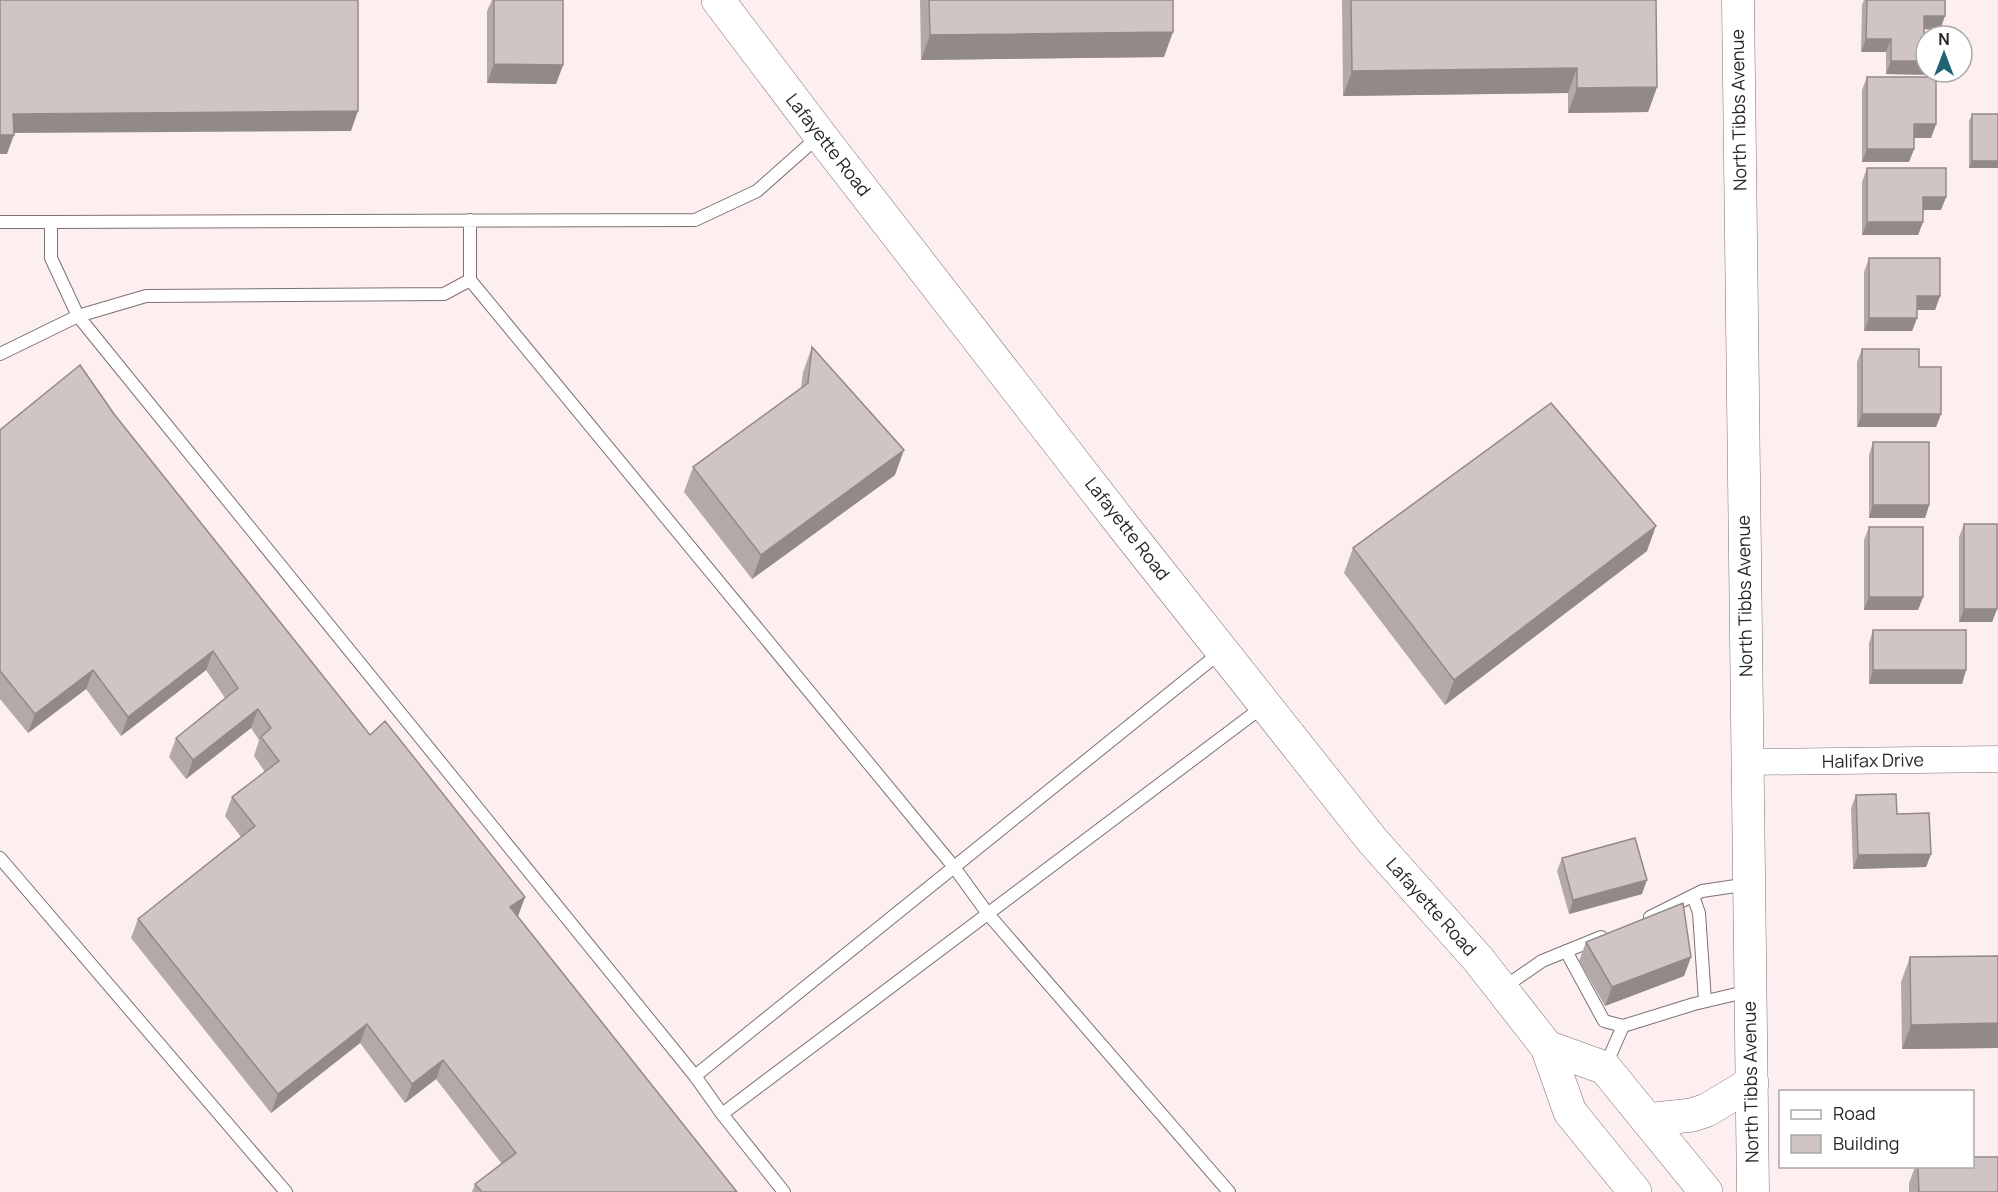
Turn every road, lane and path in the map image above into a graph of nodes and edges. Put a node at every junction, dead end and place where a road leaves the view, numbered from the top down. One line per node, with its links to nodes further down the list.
1 (718, 0): 3 (main road, Lafayette Road)
2 (1738, 0): 13 (street, North Tibbs Avenue)
3 (820, 135): 4 (lane); 10 (main road, Lafayette Road)
4 (470, 220): 6 (lane); 7 (lane)
5 (0, 222): 6 (lane)
6 (51, 222): 8 (lane)
7 (470, 280): 8 (lane); 15 (lane)
8 (78, 316): 9 (lane); 28 (lane)
9 (0, 354)
10 (1223, 650): 11 (main road, Lafayette Road); 15 (lane)
11 (1266, 705): 18 (lane); 22 (main road, Lafayette Road)
12 (1998, 759): 13 (street, Halifax Drive)
13 (1747, 762): 16 (street, North Tibbs Avenue)
14 (0, 858): 32 (lane)
15 (954, 867): 18 (lane); 28 (lane)
16 (1749, 884): 17 (lane); 23 (street, North Tibbs Avenue)
17 (1693, 896): 19 (lane); 24 (lane)
18 (988, 914): 30 (lane); 34 (lane)
19 (1638, 921)
20 (1618, 930): 21 (lane)
21 (1566, 951): 22 (lane); 25 (lane)
22 (1502, 989): 26 (main road, Lafayette Road)
23 (1751, 991): 24 (lane); 29 (street, North Tibbs Avenue)
24 (1705, 1001): 25 (lane)
25 (1623, 1026): 27 (lane)
26 (1547, 1047): 27 (main road); 35 (main road, Lafayette Road)
27 (1605, 1068): 31 (main road)
28 (696, 1076): 30 (lane)
29 (1752, 1083): 31 (main road); 37 (street, North Tibbs Avenue)
30 (722, 1114): 33 (lane)
31 (1647, 1120): 36 (main road)
32 (286, 1192)
33 (784, 1192)
34 (1229, 1192)
35 (1635, 1192)
36 (1706, 1192)
37 (1753, 1192)

